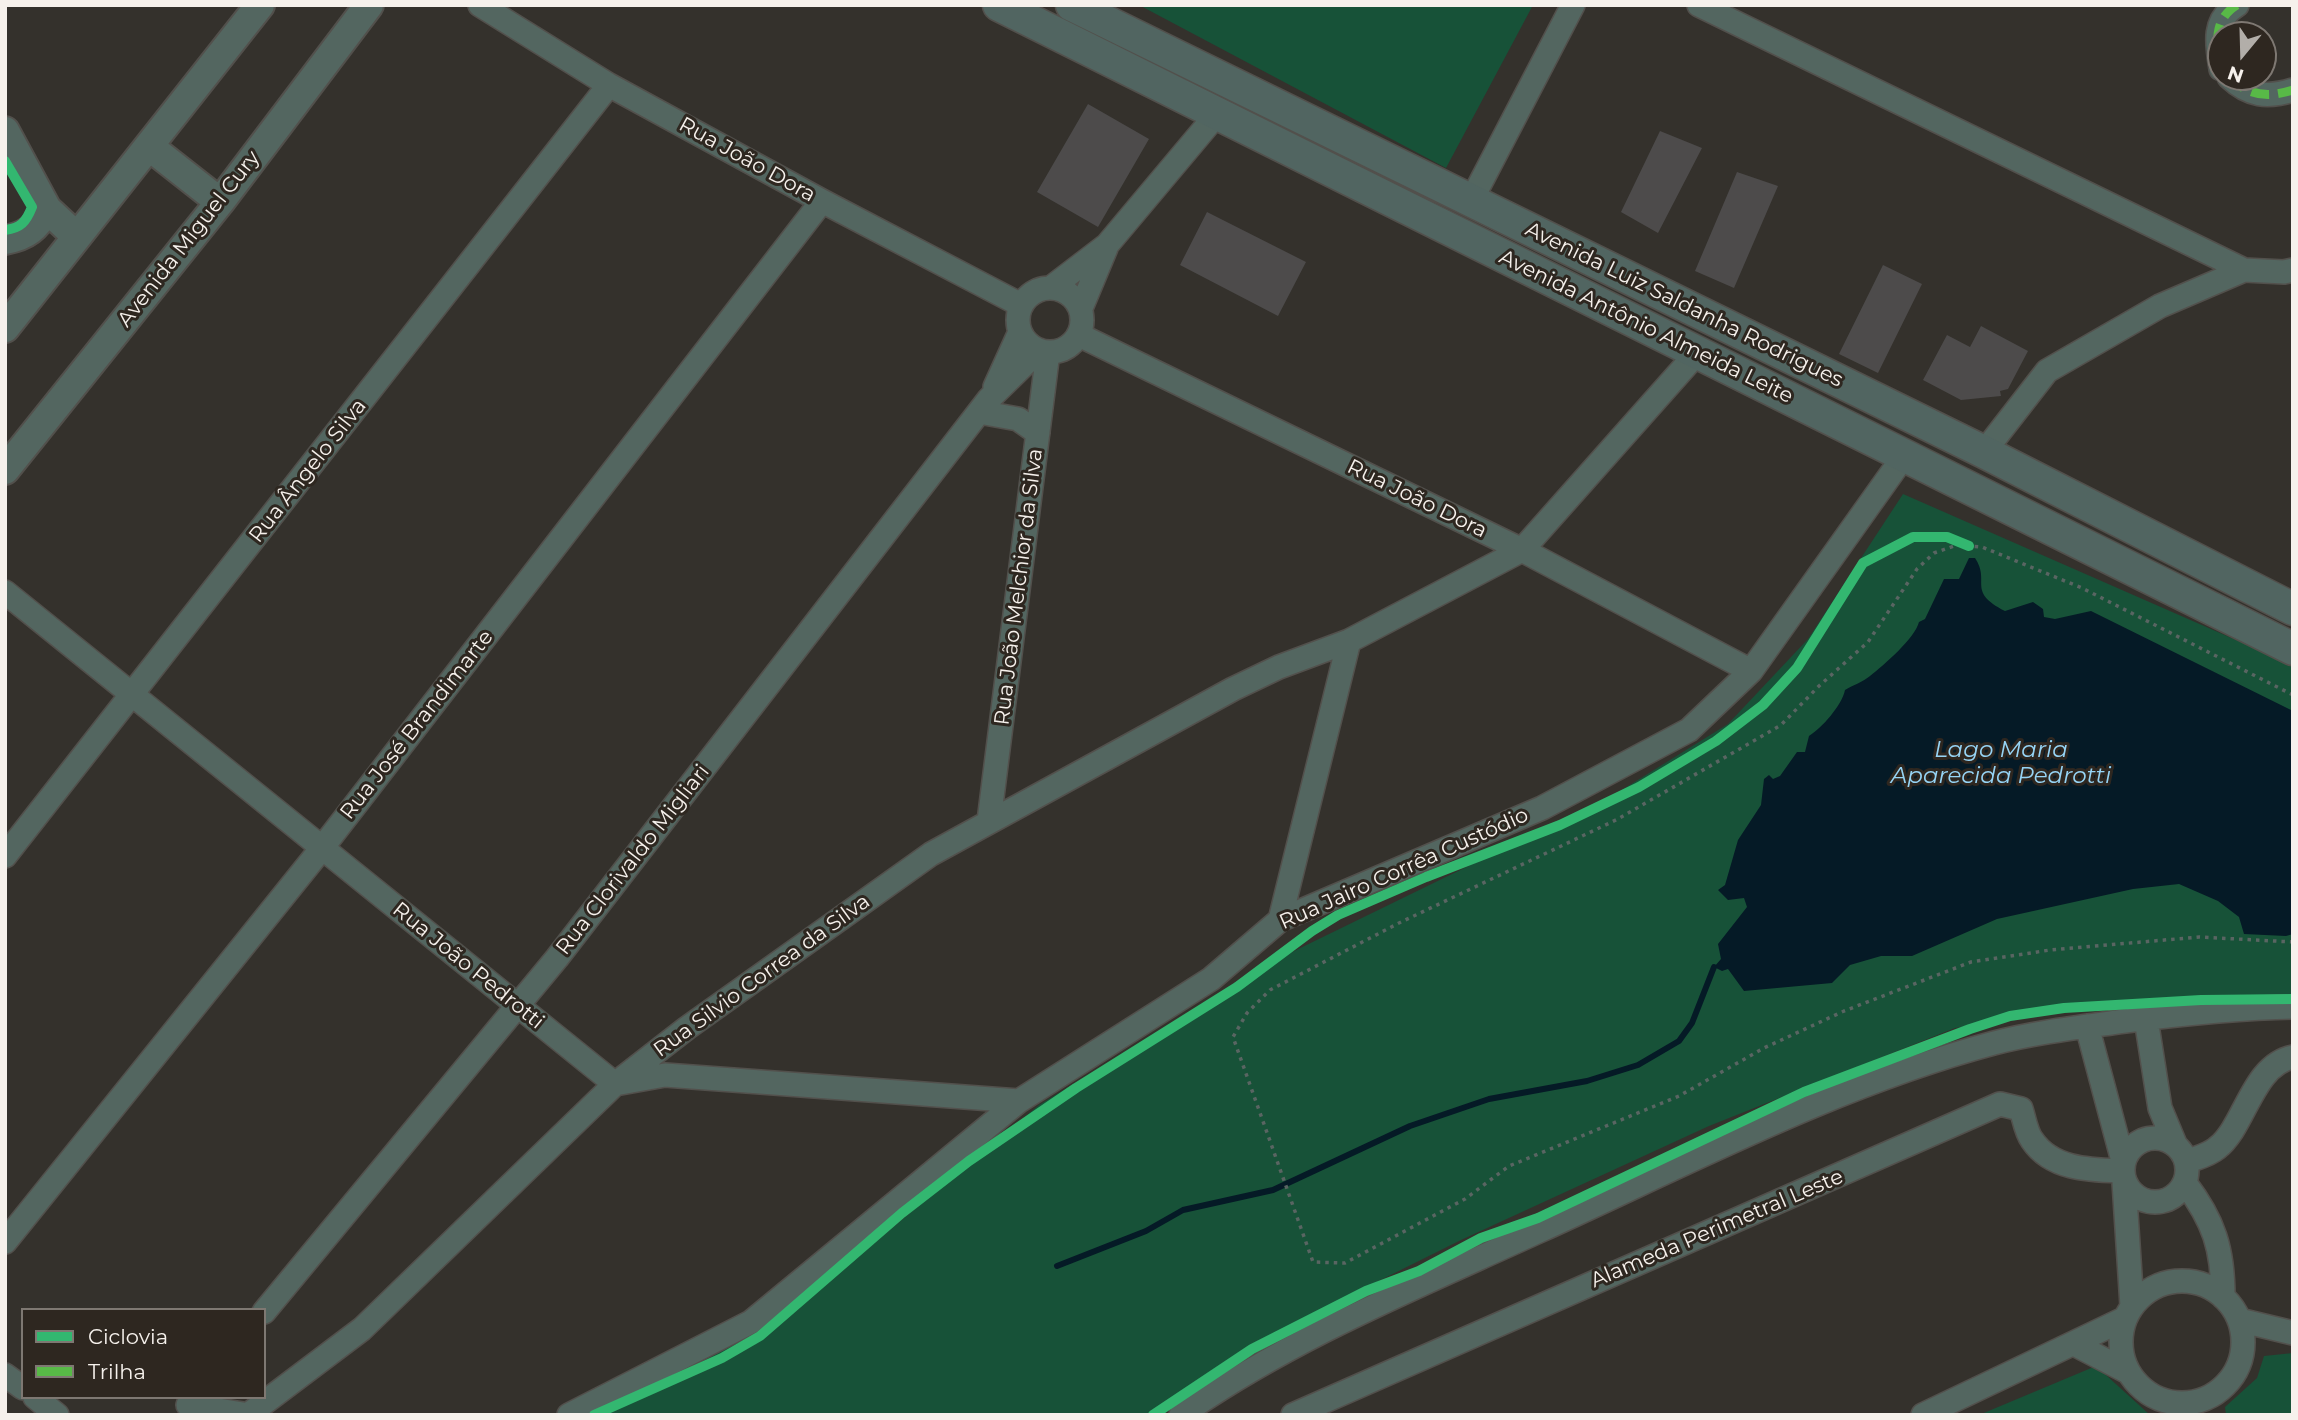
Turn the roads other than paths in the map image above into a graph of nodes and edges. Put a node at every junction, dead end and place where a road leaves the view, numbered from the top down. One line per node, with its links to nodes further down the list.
1 (260, 5): 15 (street)
2 (369, 5): 18 (street, Avenida Miguel Cury)
3 (480, 5): 10 (street, Rua João Dora)
4 (999, 5): 13 (main road, Avenida Antônio Almeida Leite)
5 (1072, 5): 17 (main road, Avenida Luiz Saldanha Rodrigues)
6 (1573, 5): 17 (street)
7 (1699, 5): 23 (street)
8 (2237, 5): 9 (street)
9 (2222, 21)
10 (609, 85): 16 (street, Rua João Dora); 44 (street, Rua Ângelo Silva)
11 (2293, 90): 12 (street)
12 (2243, 91)
13 (1217, 114): 22 (street); 32 (main road, Avenida Antônio Almeida Leite)
14 (5, 131): 19 (street)
15 (150, 147): 18 (street); 20 (street)
16 (822, 201): 26 (street, Rua João Dora); 46 (street, Rua José Brandimarte)
17 (1471, 201): 35 (main road, Avenida Luiz Saldanha Rodrigues)
18 (220, 202): 37 (street, Avenida Miguel Cury)
19 (47, 209): 20 (street); 21 (street)
20 (76, 236): 28 (street)
21 (5, 240)
22 (1107, 245): 25 (street); 27 (street)
23 (2244, 270): 24 (street); 35 (street)
24 (2293, 270)
25 (1052, 287): 26 (street); 27 (street)
26 (1021, 304): 29 (street)
27 (1080, 308): 30 (street)
28 (9, 311)
29 (1020, 332): 31 (street); 33 (street, Rua Clorivaldo Migliari)
30 (1079, 335): 31 (street); 38 (street, Rua João Dora)
31 (1044, 351): 33 (street, Rua Clorivaldo Migliari); 34 (street, Rua João Melchior da Silva)
32 (1697, 353): 36 (main road, Avenida Antônio Almeida Leite); 38 (street, Rua Silvio Correa da Silva)
33 (984, 406): 34 (street); 49 (street, Rua Clorivaldo Migliari)
34 (1038, 433): 45 (street, Rua João Melchior da Silva)
35 (1984, 452): 40 (main road, Avenida Luiz Saldanha Rodrigues)
36 (1904, 456): 42 (main road, Avenida Antônio Almeida Leite); 43 (street, Rua Jairo Corrêa Custódio)
37 (5, 470)
38 (1522, 550): 41 (street, Rua Silvio Correa da Silva); 43 (street, Rua João Dora)
39 (5, 592): 44 (street, Rua João Pedrotti)
40 (2293, 609)
41 (1349, 641): 45 (street, Rua Silvio Correa da Silva); 48 (street)
42 (2293, 649)
43 (1751, 671): 48 (street, Rua Jairo Corrêa Custódio)
44 (132, 697): 46 (street, Rua João Pedrotti); 47 (street, Rua Ângelo Silva)
45 (989, 821): 54 (street, Rua Silvio Correa da Silva)
46 (322, 848): 49 (street, Rua João Pedrotti); 58 (street, Rua José Brandimarte)
47 (5, 856)
48 (1280, 920): 55 (street, Rua Jairo Corrêa Custódio)
49 (517, 1004): 54 (street, Rua João Pedrotti); 60 (street, Rua Clorivaldo Migliari)
50 (2293, 1007): 51 (street)
51 (2146, 1019): 52 (street); 56 (street)
52 (2088, 1026): 57 (street); 76 (street)
53 (2293, 1056): 56 (street)
54 (615, 1084): 55 (street); 74 (street, Rua Silvio Correa da Silva)
55 (1019, 1101): 75 (street, Rua Jairo Corrêa Custódio)
56 (2182, 1163): 57 (street); 57 (street); 59 (street)
57 (2123, 1171): 61 (street); 77 (street, Alameda Perimetral Leste)
58 (5, 1242)
59 (2223, 1297): 61 (street); 62 (street)
60 (266, 1310)
61 (2128, 1312): 64 (street); 66 (street)
62 (2239, 1320): 63 (street); 65 (street)
63 (2287, 1333): 65 (street)
64 (2076, 1345): 66 (street); 78 (street)
65 (2242, 1356): 72 (street)
66 (2128, 1372): 71 (street)
67 (5, 1374): 68 (street)
68 (21, 1386)
69 (37, 1399): 73 (street)
70 (188, 1405): 74 (street)
71 (2160, 1406): 72 (street)
72 (2207, 1406)
73 (57, 1415)
74 (248, 1415)
75 (569, 1415)
76 (1181, 1415)
77 (1293, 1415)
78 (1923, 1415)

